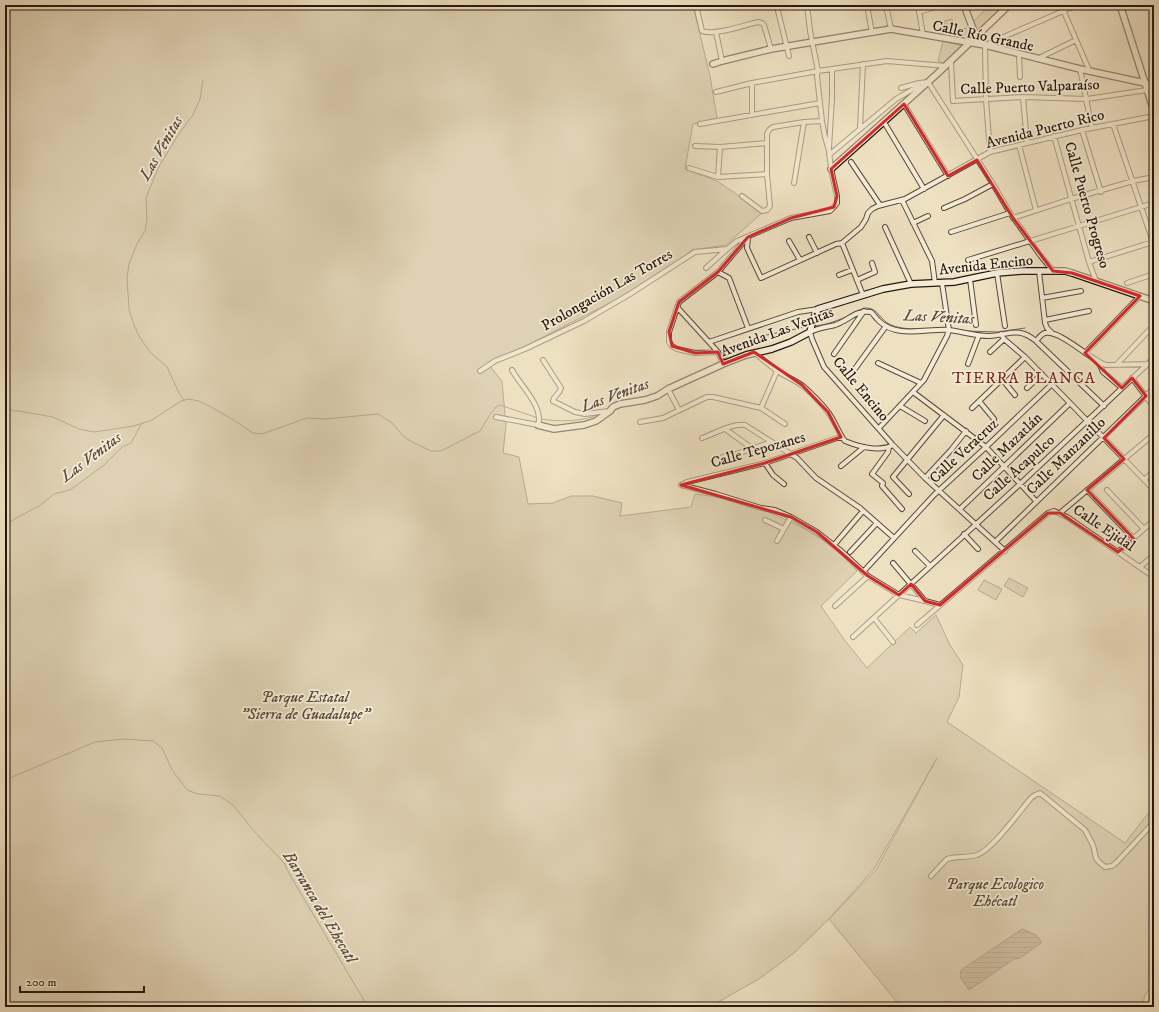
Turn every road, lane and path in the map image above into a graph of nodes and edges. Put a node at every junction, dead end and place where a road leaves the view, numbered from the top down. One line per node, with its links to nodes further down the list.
1 (696, 5): 18 (street)
2 (807, 5): 23 (street)
3 (839, 5): 14 (street)
4 (867, 5): 19 (street)
5 (886, 5): 17 (street)
6 (918, 5): 16 (street)
7 (942, 5): 16 (street)
8 (964, 5): 21 (main road)
9 (1009, 5): 21 (main road)
10 (1061, 5): 15 (street)
11 (1078, 5): 15 (street)
12 (1120, 5): 43 (main road)
13 (777, 7): 26 (street)
14 (824, 7)
15 (1064, 11): 22 (street); 25 (street)
16 (919, 12): 20 (street)
17 (891, 30): 19 (main road, Calle Río Grande); 20 (main road, Calle Río Grande)
18 (716, 32): 27 (street); 31 (street)
19 (872, 33): 23 (main road, Calle Río Grande)
20 (923, 35): 24 (main road, Calle Río Grande)
21 (976, 37): 24 (main road); 25 (main road)
22 (1076, 40): 30 (street); 38 (street)
23 (812, 42): 26 (main road, Calle Río Grande); 37 (street)
24 (968, 43): 25 (main road, Calle Río Grande); 34 (main road)
25 (985, 45): 28 (main road, Calle Río Grande); 50 (street)
26 (786, 46): 27 (main road, Calle Río Grande); 29 (street)
27 (771, 49): 31 (main road, Calle Río Grande)
28 (1019, 55): 30 (main road, Calle Río Grande); 39 (street)
29 (789, 56)
30 (1036, 59): 36 (main road, Calle Río Grande)
31 (722, 61): 32 (main road, Calle Río Grande)
32 (713, 64)
33 (863, 64): 34 (street); 35 (street); 61 (street)
34 (949, 64): 40 (main road); 50 (street, Calle Puerto Valparaíso)
35 (832, 69): 37 (street); 71 (street)
36 (1080, 70): 38 (main road, Calle Río Grande); 49 (street)
37 (818, 71): 41 (street); 51 (street)
38 (1090, 72): 43 (main road, Calle Río Grande)
39 (1020, 77)
40 (928, 82): 42 (street); 52 (main road); 72 (street)
41 (752, 83): 47 (street); 54 (street)
42 (919, 83): 45 (street); 61 (street)
43 (1145, 84): 44 (main road, Calle Río Grande); 46 (main road)
44 (1154, 85)
45 (901, 88)
46 (1147, 90): 49 (street, Calle Puerto Valparaíso); 53 (main road)
47 (716, 92)
48 (1023, 97): 49 (street, Calle Puerto Valparaíso); 50 (street, Calle Puerto Valparaíso); 66 (street)
49 (1086, 99): 62 (street)
50 (986, 100): 70 (street)
51 (820, 103): 54 (street); 56 (street)
52 (904, 104): 58 (main road); 77 (street)
53 (1154, 111)
54 (752, 114): 59 (street)
55 (1154, 116): 60 (street, Avenida Puerto Rico)
56 (822, 121): 57 (street); 71 (street)
57 (804, 122): 65 (street); 81 (street)
58 (884, 122): 75 (main road); 83 (street)
59 (700, 124)
60 (1113, 124): 62 (street, Avenida Puerto Rico); 80 (street)
61 (860, 128): 71 (street)
62 (1092, 128): 63 (street, Avenida Puerto Rico)
63 (1082, 130): 64 (street, Avenida Puerto Rico); 84 (street)
64 (1054, 136): 66 (street, Avenida Puerto Rico); 86 (street, Calle Puerto Progreso)
65 (767, 143): 69 (street); 76 (street)
66 (1027, 143): 67 (street, Avenida Puerto Rico)
67 (1019, 145): 70 (street, Avenida Puerto Rico); 92 (street)
68 (695, 146): 69 (street)
69 (720, 147): 78 (street)
70 (990, 152): 72 (street, Avenida Puerto Rico)
71 (829, 153): 75 (street)
72 (977, 160): 77 (street, Avenida Puerto Rico); 82 (street)
73 (851, 162): 89 (street)
74 (689, 168): 78 (street)
75 (831, 169): 100 (street, Prolongación Las Torres)
76 (767, 174): 78 (street); 85 (street)
77 (948, 176): 83 (street, Avenida Puerto Rico)
78 (718, 177)
79 (1154, 177): 80 (street)
80 (1133, 181): 84 (street); 90 (street)
81 (794, 183)
82 (993, 184): 91 (street); 93 (street)
83 (924, 189): 87 (street, Avenida Puerto Rico)
84 (1101, 192): 86 (street)
85 (742, 196)
86 (1071, 199): 92 (street); 97 (street, Calle Puerto Progreso)
87 (902, 200): 89 (street, Avenida Puerto Rico); 96 (street)
88 (1154, 204): 90 (street)
89 (880, 205): 104 (street)
90 (1141, 207): 97 (street); 105 (street)
91 (944, 208)
92 (1036, 210): 95 (street)
93 (1010, 213): 95 (street); 99 (street)
94 (928, 216): 96 (street)
95 (1013, 218): 103 (street)
96 (913, 223): 123 (street)
97 (1079, 226): 103 (street); 110 (street, Calle Puerto Progreso)
98 (884, 227): 126 (street)
99 (951, 232)
100 (748, 237): 106 (street, Prolongación Las Torres); 108 (street); 116 (street)
101 (809, 237): 107 (street)
102 (789, 241): 108 (street)
103 (1029, 241): 109 (street); 115 (street)
104 (842, 243): 107 (street); 113 (street)
105 (1154, 244): 110 (street)
106 (727, 249): 112 (street); 166 (street, Prolongación Las Torres)
107 (817, 253): 108 (street)
108 (800, 260)
109 (968, 260)
110 (1089, 262): 122 (street, Calle Puerto Progreso)
111 (872, 263): 121 (street)
112 (706, 268)
113 (852, 270): 119 (street); 121 (street)
114 (1039, 271): 115 (main road, Avenida Encino); 117 (main road, Avenida Encino); 130 (street)
115 (1053, 271): 122 (main road, Avenida Encino)
116 (718, 272): 132 (street); 141 (street)
117 (997, 273): 120 (main road, Avenida Encino); 140 (street)
118 (1154, 274): 125 (street)
119 (839, 275)
120 (970, 279): 124 (main road, Avenida Encino); 137 (street)
121 (857, 280): 128 (street)
122 (1096, 281): 129 (main road, Avenida Encino)
123 (935, 283): 124 (main road, Avenida Encino); 126 (main road, Avenida Encino)
124 (942, 283): 143 (street)
125 (1127, 283)
126 (911, 284): 128 (main road, Avenida Encino)
127 (1081, 291): 130 (street)
128 (863, 295): 133 (main road, Avenida Encino)
129 (1140, 296): 131 (main road, Avenida Encino); 153 (street)
130 (1042, 298): 136 (street)
131 (1154, 301)
132 (677, 307): 149 (street); 150 (street)
133 (818, 309): 141 (street); 142 (main road)
134 (864, 311): 139 (street); 142 (street, Avenida Las Venitas); 154 (street)
135 (1090, 311): 136 (street)
136 (1045, 320): 144 (street)
137 (976, 325)
138 (1154, 325): 162 (street)
139 (886, 326): 143 (street); 169 (street)
140 (1005, 326)
141 (748, 328): 149 (street)
142 (811, 328): 151 (main road, Avenida Las Venitas); 198 (street, Calle Encino)
143 (948, 328): 146 (street); 172 (street)
144 (1053, 333): 148 (street); 153 (street)
145 (1001, 334): 146 (street); 147 (street); 148 (street)
146 (979, 335): 161 (street)
147 (1004, 339): 152 (street); 155 (street)
148 (1036, 341): 184 (street)
149 (709, 342): 150 (street)
150 (718, 352): 158 (street)
151 (754, 352): 158 (main road, Avenida Las Venitas); 167 (street)
152 (990, 352)
153 (1086, 353): 159 (street)
154 (834, 354)
155 (1025, 358): 168 (street); 171 (street)
156 (1154, 358): 163 (street, Calle Acapulco)
157 (543, 360): 189 (street)
158 (723, 362): 177 (main road, Avenida Las Venitas)
159 (1099, 362): 162 (street); 175 (street)
160 (878, 363): 172 (street)
161 (968, 364)
162 (1117, 364): 163 (street)
163 (1148, 364): 164 (street); 170 (street, Calle Acapulco)
164 (1154, 364)
165 (512, 370): 193 (street)
166 (480, 371)
167 (777, 371): 186 (street); 203 (street)
168 (1042, 374): 173 (street); 174 (street)
169 (849, 377)
170 (1132, 378): 175 (street, Calle Acapulco); 180 (street)
171 (1002, 379): 179 (street); 181 (street)
172 (921, 383): 178 (street)
173 (1052, 384): 182 (street); 208 (street, Calle Veracruz)
174 (1027, 388)
175 (1122, 388): 184 (street, Calle Acapulco)
176 (1154, 388): 180 (street, Calle Manzanillo)
177 (668, 390): 188 (street); 189 (main road, Avenida Las Venitas)
178 (913, 392): 183 (street); 190 (street)
179 (1015, 394)
180 (1146, 396): 185 (street); 204 (street, Calle Manzanillo)
181 (979, 401): 187 (street); 192 (street)
182 (1070, 402): 195 (street); 216 (street, Calle Mazatlán)
183 (900, 406): 194 (street); 198 (street)
184 (1104, 406): 195 (street, Calle Acapulco)
185 (1154, 407)
186 (761, 408): 188 (street); 197 (street)
187 (972, 408)
188 (679, 410): 196 (street)
189 (609, 411): 193 (main road, Avenida Las Venitas)
190 (944, 415): 200 (street); 213 (street)
191 (496, 417): 193 (street, Avenida Las Venitas)
192 (994, 419)
193 (539, 420)
194 (926, 421)
195 (1088, 421): 204 (street); 221 (street, Calle Acapulco)
196 (640, 422)
197 (784, 424)
198 (879, 428): 206 (street, Calle Encino)
199 (725, 429): 202 (street); 205 (street); 209 (street)
200 (966, 431): 208 (street); 218 (street)
201 (1154, 434): 212 (street)
202 (702, 438)
203 (842, 438): 207 (street); 210 (street, Calle Tepozanes)
204 (1104, 438): 212 (street); 227 (street, Calle Manzanillo)
205 (772, 442): 209 (street); 210 (street)
206 (891, 446): 207 (street); 213 (street, Calle Encino); 228 (street)
207 (864, 447): 215 (street)
208 (986, 447): 216 (street); 222 (street, Calle Veracruz)
209 (753, 449): 211 (street)
210 (790, 454): 214 (street, Calle Tepozanes); 230 (street)
211 (720, 458)
212 (1124, 459): 219 (street); 223 (street)
213 (907, 460): 218 (street, Calle Encino); 226 (street)
214 (765, 463): 220 (street); 232 (street, Calle Tepozanes)
215 (841, 466)
216 (1004, 467): 221 (street); 229 (street, Calle Mazatlán)
217 (1154, 471): 219 (street)
218 (925, 478): 222 (street, Calle Encino)
219 (1144, 480): 225 (street)
220 (784, 484)
221 (1020, 484): 227 (street); 236 (street, Calle Acapulco)
222 (940, 490): 229 (street, Calle Encino); 240 (street, Calle Veracruz)
223 (1087, 490): 231 (street); 241 (street)
224 (1107, 490): 238 (street)
225 (1154, 490)
226 (909, 494)
227 (1036, 501): 243 (street, Calle Manzanillo)
228 (902, 509)
229 (960, 509): 236 (street, Calle Encino)
230 (863, 511): 235 (street); 244 (street)
231 (1060, 513): 247 (street); 249 (street, Calle Ejidal)
232 (791, 517): 237 (street); 244 (street)
233 (765, 520): 237 (street)
234 (1154, 520): 238 (street)
235 (877, 523): 240 (street); 248 (street)
236 (976, 524): 239 (street, Calle Acapulco); 243 (street, Calle Encino)
237 (784, 529): 242 (street)
238 (1144, 529): 241 (street)
239 (964, 534): 245 (street); 252 (street, Calle Acapulco)
240 (894, 538): 254 (street, Calle Veracruz)
241 (1134, 539): 249 (street)
242 (777, 541)
243 (995, 542): 247 (street, Calle Encino)
244 (834, 545): 254 (street)
245 (978, 549)
246 (915, 551): 252 (street)
247 (1005, 551): 260 (street)
248 (850, 552)
249 (1118, 552): 253 (street, Calle Ejidal)
250 (1154, 555): 253 (street)
251 (893, 563): 257 (street)
252 (930, 566): 257 (street, Calle Acapulco)
253 (1140, 568): 256 (street, Calle Ejidal)
254 (863, 572): 255 (street)
255 (868, 576): 258 (street); 261 (street)
256 (1154, 577)
257 (910, 584): 258 (street, Calle Acapulco); 259 (street)
258 (899, 595): 259 (street); 262 (street, Calle Acapulco)
259 (925, 601): 260 (street)
260 (940, 605): 263 (street)
261 (835, 606)
262 (874, 618): 264 (street, Calle Acapulco); 265 (street)
263 (917, 625)
264 (853, 637)
265 (893, 642)
266 (1154, 822): 267 (street)
267 (932, 876)

